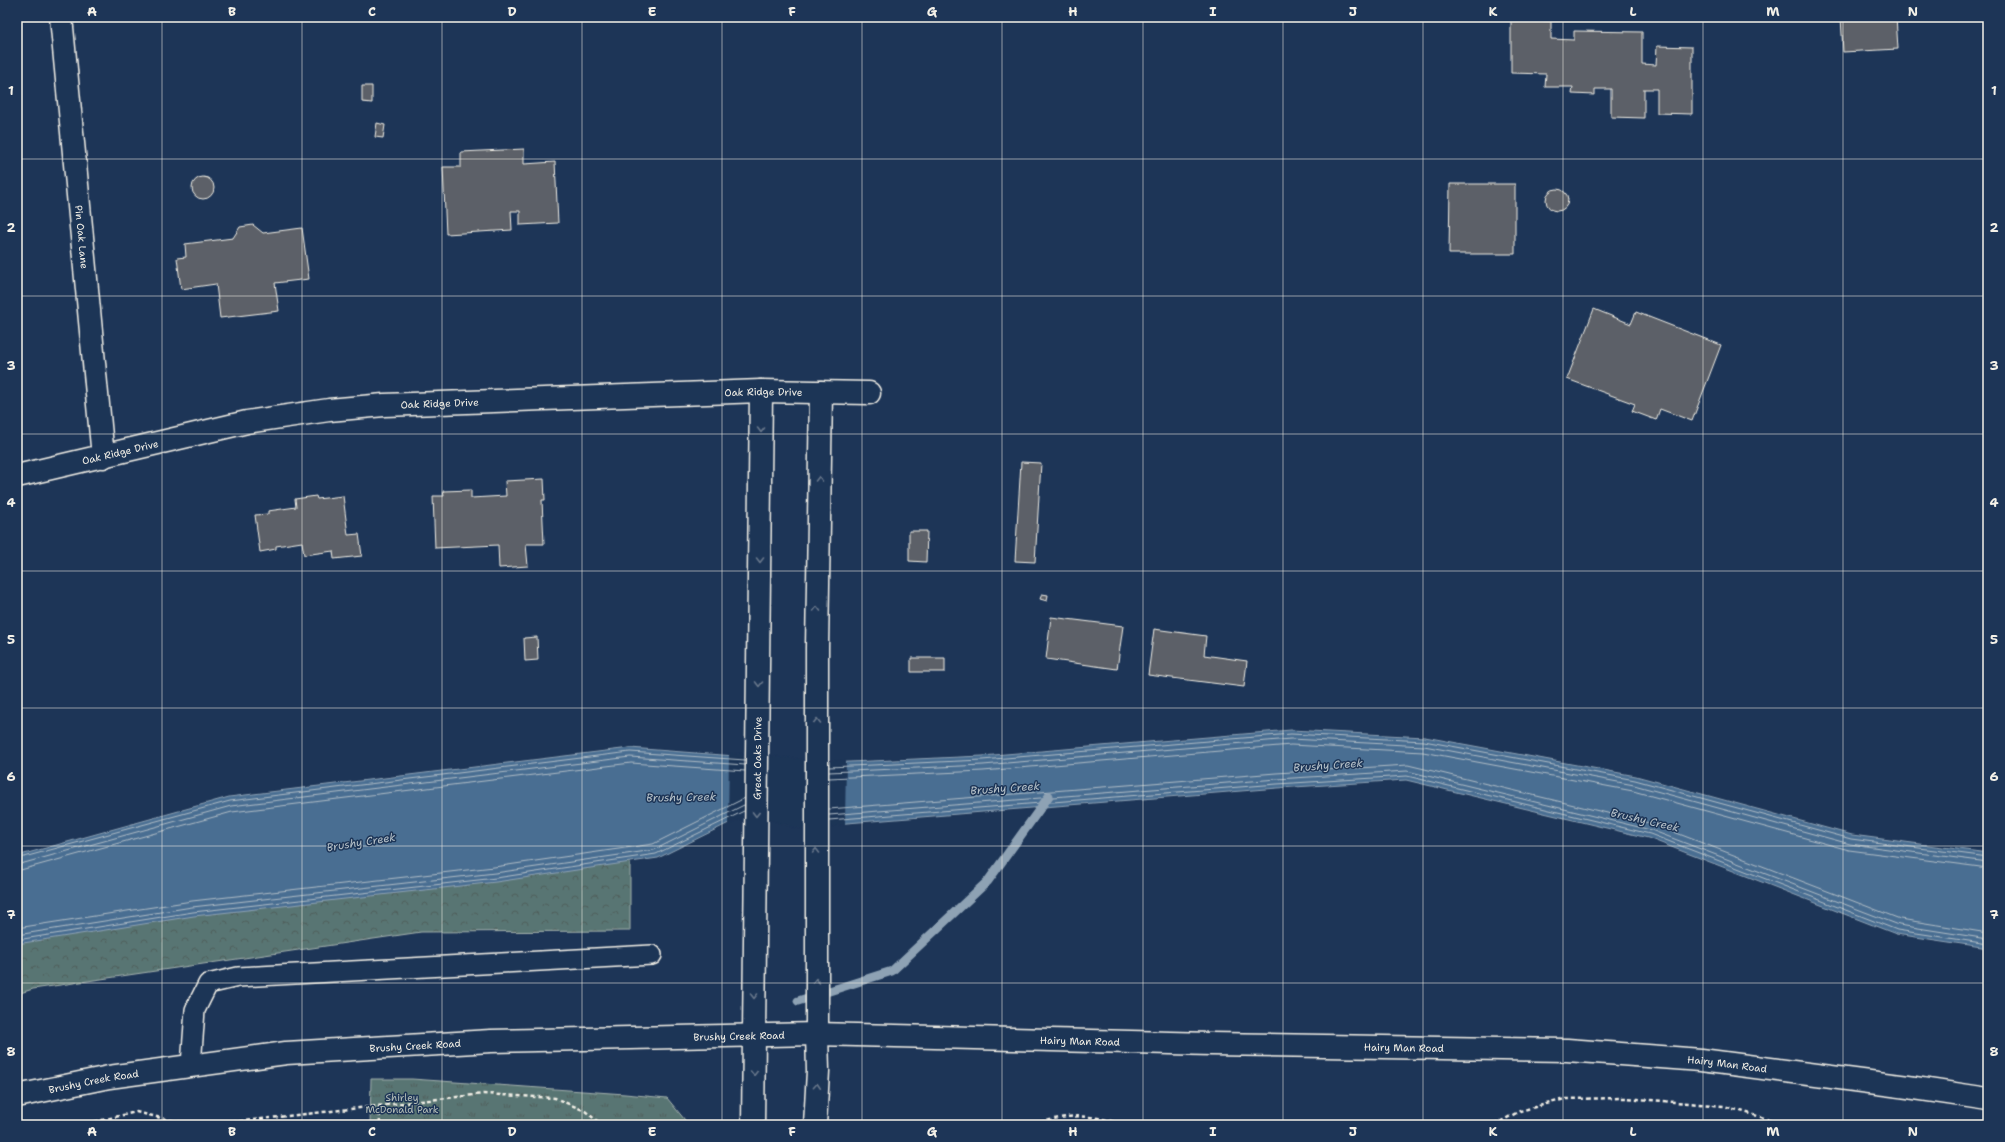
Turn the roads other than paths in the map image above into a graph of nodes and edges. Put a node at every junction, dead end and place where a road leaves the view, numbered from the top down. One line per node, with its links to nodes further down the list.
1 (61, 17): 5 (street, Pin Oak Lane)
2 (761, 391): 3 (street, Oak Ridge Drive); 5 (street, Oak Ridge Drive); 9 (street, Great Oaks Drive, one-way to 9)
3 (821, 392): 4 (street, Oak Ridge Drive); 8 (street, one-way to 3)
4 (869, 393)
5 (104, 456): 6 (street, Oak Ridge Drive)
6 (17, 476)
7 (652, 955): 10 (lane)
8 (816, 1027): 9 (street, Brushy Creek Road); 12 (street, Hairy Man Road); 14 (street, one-way to 8)
9 (754, 1034): 10 (street, Brushy Creek Road); 13 (street, Great Oaks Drive, one-way to 13)
10 (192, 1066): 11 (street, Brushy Creek Road)
11 (17, 1096)
12 (1988, 1099)
13 (754, 1125)
14 (815, 1125)

